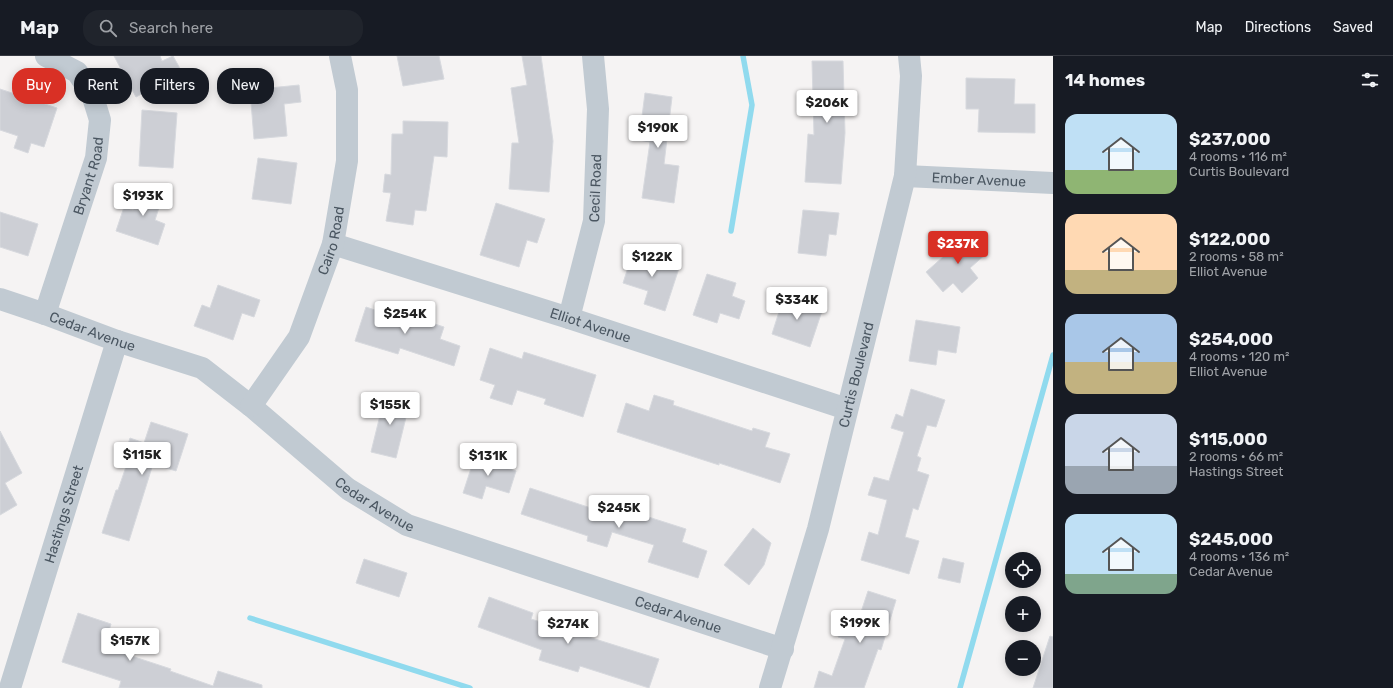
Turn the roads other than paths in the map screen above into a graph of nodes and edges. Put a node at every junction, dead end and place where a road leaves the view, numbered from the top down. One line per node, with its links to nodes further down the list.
1 (46, 56): 9 (street, Bryant Road)
2 (340, 56): 7 (street, Cairo Road)
3 (593, 56): 10 (street, Cecil Road)
4 (909, 56): 5 (street, Curtis Boulevard)
5 (906, 176): 6 (street, Ember Avenue); 13 (street, Curtis Boulevard)
6 (1053, 183)
7 (332, 244): 10 (street, Elliot Avenue); 12 (street, Cairo Road)
8 (0, 300): 9 (street, Cedar Avenue)
9 (45, 314): 11 (street, Cedar Avenue)
10 (569, 318): 13 (street, Elliot Avenue)
11 (117, 341): 12 (street, Cedar Avenue); 15 (street, Hastings Street)
12 (250, 406): 14 (street, Cedar Avenue)
13 (847, 409): 14 (street, Curtis Boulevard)
14 (783, 649): 16 (street, Curtis Boulevard)
15 (10, 688)
16 (770, 688)

